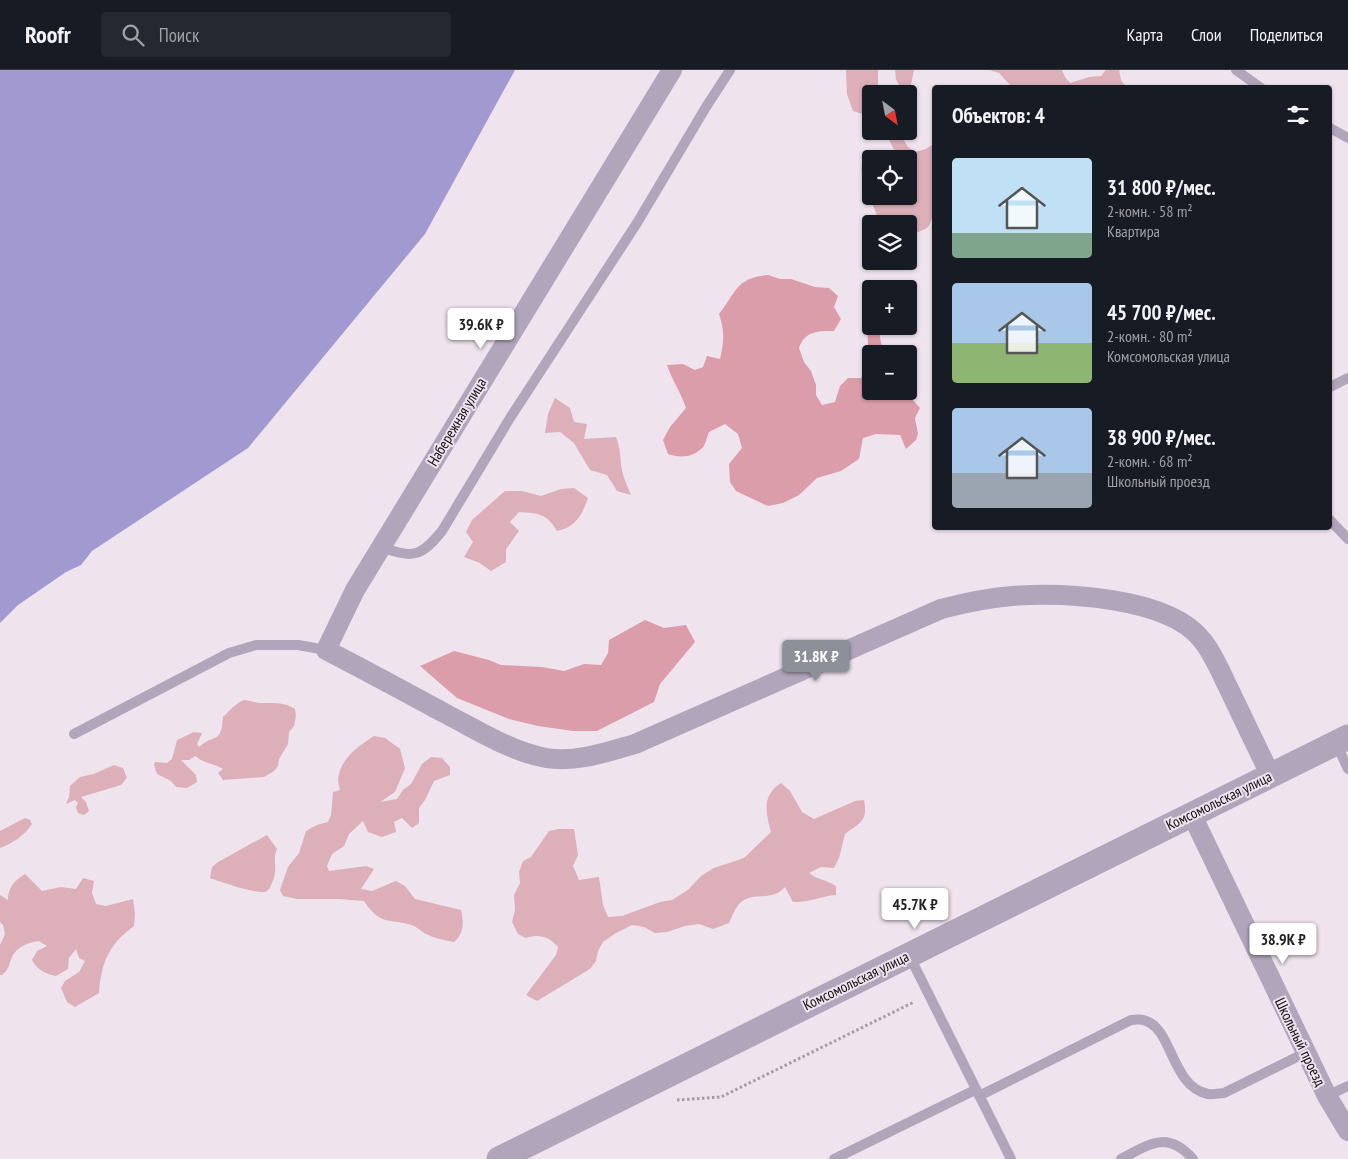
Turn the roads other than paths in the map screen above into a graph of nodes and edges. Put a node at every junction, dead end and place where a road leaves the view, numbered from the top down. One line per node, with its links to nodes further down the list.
1 (672, 70): 11 (street, Набережная улица)
2 (730, 70): 11 (lane)
3 (1236, 70): 4 (lane)
4 (1257, 85)
5 (1332, 129): 6 (lane)
6 (1348, 138)
7 (1348, 378): 8 (lane)
8 (1332, 386)
9 (1332, 522): 10 (lane)
10 (1348, 539)
11 (381, 547): 12 (street, Набережная улица)
12 (326, 650): 13 (lane); 16 (street)
13 (74, 734)
14 (1342, 740): 15 (lane); 16 (street, Комсомольская улица)
15 (1348, 769)
16 (1270, 776): 17 (street, Комсомольская улица)
17 (1192, 815): 18 (street, Комсомольская улица); 19 (street, Школьный проезд)
18 (909, 955): 21 (lane); 24 (street, Комсомольская улица)
19 (1305, 1053): 21 (lane); 22 (street, Школьный проезд)
20 (1348, 1086): 22 (lane)
21 (977, 1093): 25 (lane); 26 (lane)
22 (1327, 1096): 23 (street, Школьный проезд)
23 (1348, 1132)
24 (512, 1156)
25 (834, 1159)
26 (1011, 1159)
27 (1121, 1159): 28 (lane)
28 (1192, 1159)

